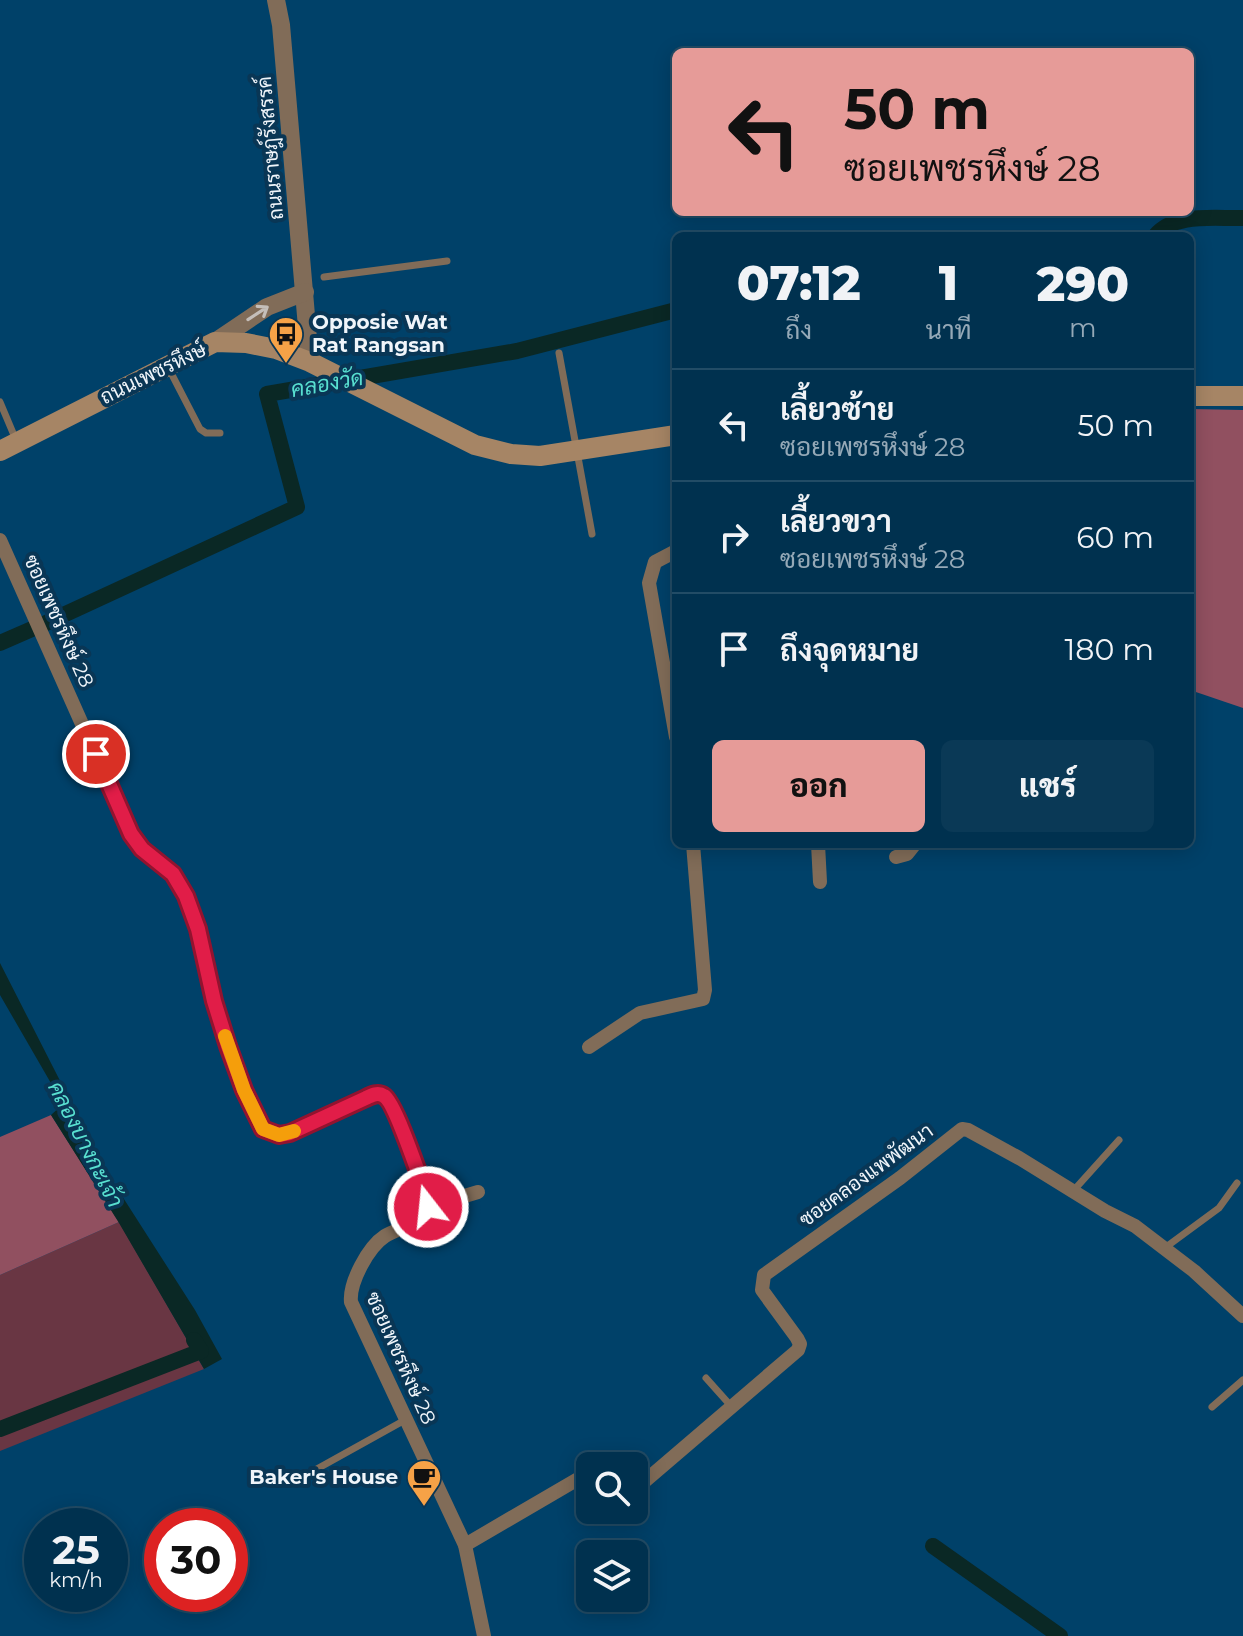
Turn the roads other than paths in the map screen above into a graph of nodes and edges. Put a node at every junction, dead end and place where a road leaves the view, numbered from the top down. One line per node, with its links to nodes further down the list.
1 (276, 0): 3 (street, ถนนราษฎ์รังสรรค์)
2 (447, 261): 3 (lane)
3 (312, 282): 4 (street, one-way to 3); 6 (street, ถนนราษฎ์รังสรรค์)
4 (215, 342): 6 (main road, ถนนเพชรหึงษ์); 7 (main road, ถนนเพชรหึงษ์)
5 (559, 353): 14 (lane)
6 (310, 362): 14 (main road, ถนนเพชรหึงษ์)
7 (167, 365): 11 (lane); 13 (main road, ถนนเพชรหึงษ์)
8 (1194, 396): 9 (main road)
9 (1243, 396)
10 (0, 402): 13 (lane)
11 (220, 433)
12 (672, 436): 14 (main road, ถนนเพชรหึงษ์)
13 (8, 446)
14 (578, 451): 15 (lane)
15 (592, 534)
16 (0, 540): 29 (street, ซอยเพชรหึงษ์ 28)
17 (672, 553): 18 (street)
18 (672, 714)
19 (693, 848): 24 (street)
20 (818, 848): 23 (street)
21 (912, 848): 22 (street)
22 (896, 857)
23 (820, 882)
24 (589, 1047)
25 (1119, 1140): 28 (lane)
26 (1237, 1183): 30 (lane)
27 (478, 1192): 29 (street)
28 (1072, 1192): 30 (street, ซอยคลองแพพัฒนา); 34 (street, ซอยคลองแพพัฒนา)
29 (428, 1207): 36 (street, ซอยเพชรหึงษ์ 28)
30 (1166, 1247): 31 (street, ซอยคลองแพพัฒนา)
31 (1243, 1316)
32 (706, 1378): 34 (lane)
33 (1243, 1380): 35 (lane)
34 (731, 1406): 38 (street, ซอยคลองแพพัฒนา)
35 (1212, 1407)
36 (405, 1420): 37 (lane); 40 (street, ซอยเพชรหึงษ์ 28)
37 (306, 1475)
38 (648, 1479)
39 (576, 1480): 40 (street)
40 (465, 1545): 41 (street, ซอยเพชรหึงษ์ 28)
41 (486, 1635)

